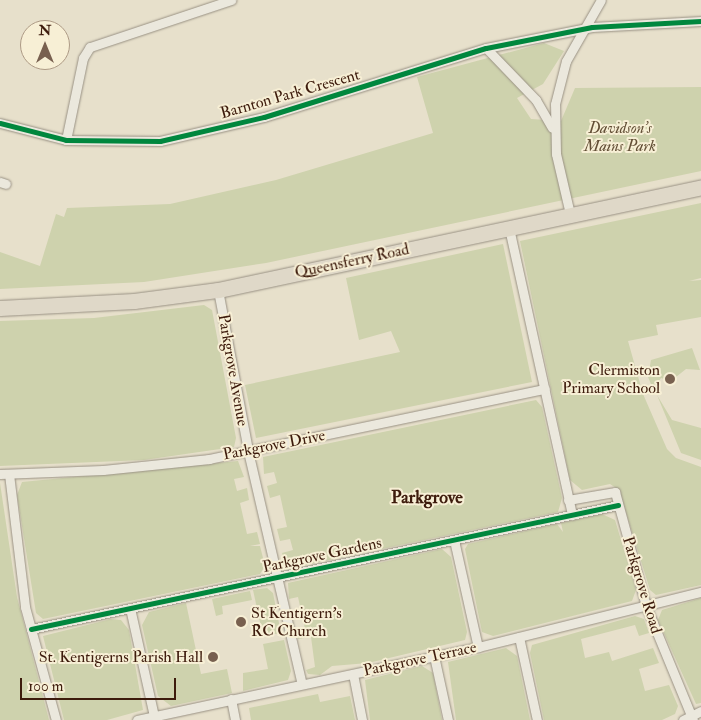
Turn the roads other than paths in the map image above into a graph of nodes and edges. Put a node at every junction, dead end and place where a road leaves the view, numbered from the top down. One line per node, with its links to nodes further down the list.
1 (231, 0): 8 (street)
2 (601, 0): 4 (street)
3 (701, 21): 4 (street, Barnton Park Crescent)
4 (585, 28): 5 (street, Barnton Park Crescent); 7 (street)
5 (486, 48): 7 (street); 8 (street, Barnton Park Crescent)
6 (0, 123): 8 (street, Barnton Park Crescent)
7 (553, 129): 10 (street)
8 (66, 140)
9 (701, 187): 10 (main road, Queensferry Road)
10 (570, 214): 11 (main road, Queensferry Road)
11 (509, 228): 12 (main road, Queensferry Road); 14 (street)
12 (218, 290): 13 (main road, Queensferry Road); 15 (street, Parkgrove Avenue)
13 (0, 308)
14 (545, 389): 15 (street, Parkgrove Drive); 17 (street)
15 (248, 451): 16 (street, Parkgrove Drive); 21 (street, Parkgrove Avenue)
16 (5, 474): 25 (street)
17 (568, 500): 18 (street, Parkgrove Road); 19 (street)
18 (618, 505): 19 (street, Parkgrove Gardens); 23 (street, Parkgrove Road)
19 (572, 514): 20 (street, Parkgrove Gardens)
20 (454, 540): 21 (street, Parkgrove Gardens); 27 (street)
21 (276, 577): 24 (street, Parkgrove Gardens); 30 (street, Parkgrove Avenue)
22 (701, 592): 23 (street, Parkgrove Terrace)
23 (646, 606): 26 (street, Parkgrove Terrace); 34 (street, Parkgrove Road)
24 (130, 608): 25 (street, Parkgrove Gardens); 33 (street)
25 (30, 629): 35 (street)
26 (519, 637): 27 (street, Parkgrove Terrace); 40 (street)
27 (478, 647): 28 (street, Parkgrove Terrace)
28 (434, 656): 29 (street, Parkgrove Terrace); 39 (street)
29 (353, 674): 30 (street, Parkgrove Terrace); 38 (street)
30 (302, 684): 31 (street, Parkgrove Terrace)
31 (231, 699): 33 (street, Parkgrove Terrace); 37 (street)
32 (701, 712): 34 (street)
33 (154, 716): 36 (street, Parkgrove Terrace)
34 (689, 719)
35 (56, 720)
36 (137, 720)
37 (235, 720)
38 (362, 720)
39 (448, 720)
40 (537, 720)

